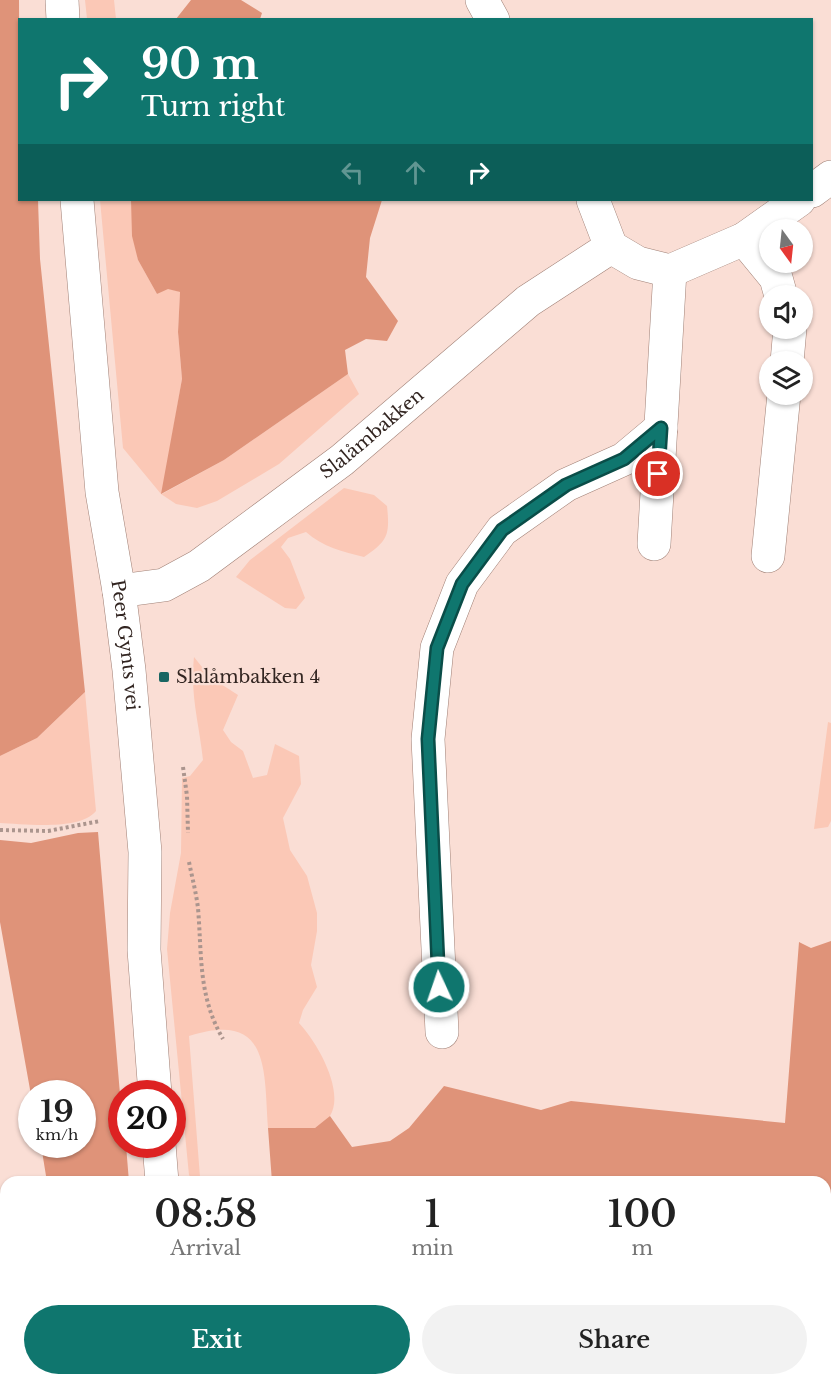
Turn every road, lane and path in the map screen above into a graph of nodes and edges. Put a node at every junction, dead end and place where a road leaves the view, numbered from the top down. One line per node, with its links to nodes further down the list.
1 (62, 0): 3 (street)
2 (482, 0): 4 (street)
3 (63, 18)
4 (492, 18)
5 (831, 177): 6 (street)
6 (813, 189)
7 (77, 201): 18 (street, Peer Gynts vei)
8 (593, 201): 11 (street)
9 (798, 201): 10 (street)
10 (744, 239): 12 (street); 13 (street)
11 (612, 247): 12 (street); 18 (street, Slalåmbakken)
12 (670, 271): 15 (street)
13 (778, 285)
14 (783, 405): 17 (street)
15 (661, 428): 16 (street); 24 (street)
16 (654, 544)
17 (768, 556)
18 (119, 591): 26 (street, Peer Gynts vei)
19 (183, 767): 22 (path)
20 (105, 821): 21 (path)
21 (0, 830)
22 (188, 838)
23 (189, 859): 25 (path)
24 (442, 1032)
25 (223, 1039)
26 (154, 1080)
27 (160, 1158): 28 (street)
28 (162, 1176)

